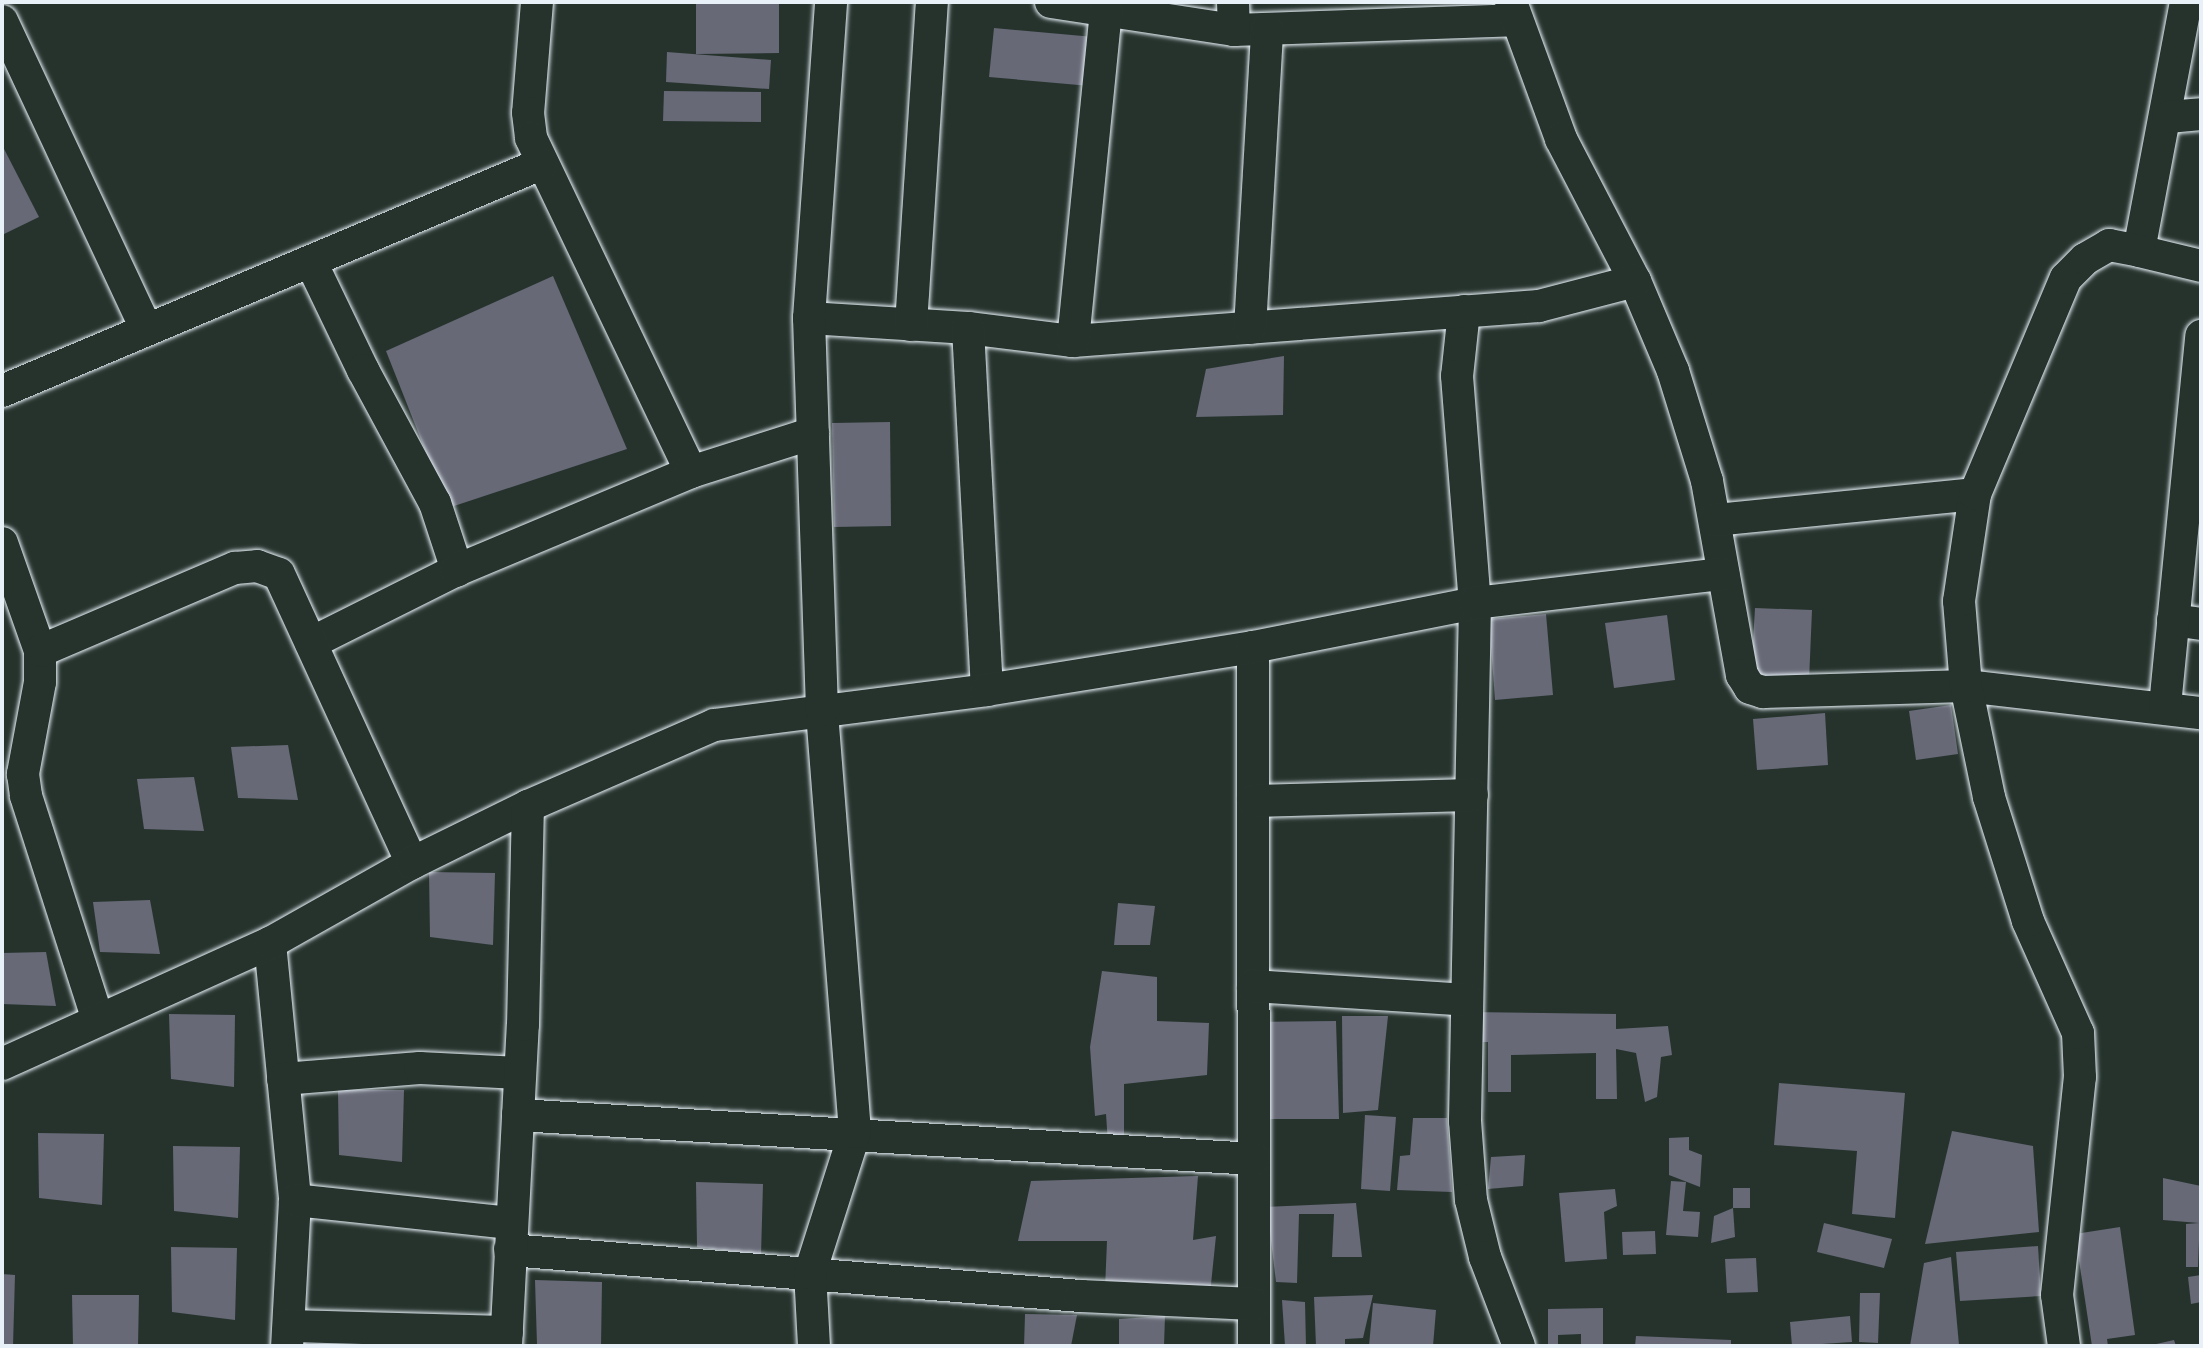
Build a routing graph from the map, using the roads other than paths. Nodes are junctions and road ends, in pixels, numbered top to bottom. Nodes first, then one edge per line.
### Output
1 (537, 2) edge
2 (831, 2) edge
3 (932, 2) edge
4 (1051, 2) edge
5 (2186, 2) edge
6 (1090, 7) edge
7 (1512, 11) edge
8 (1233, 16) edge
9 (2, 21) edge
10 (1267, 29) junction
11 (2201, 114) edge
12 (2168, 117) junction
13 (541, 164) junction
14 (2139, 251) junction
15 (311, 262) junction
16 (2201, 266) edge
17 (1635, 281) junction
18 (1464, 311) junction
19 (809, 318) junction
20 (911, 325) junction
21 (146, 328) junction
22 (968, 328) junction
23 (1250, 328) junction
24 (2201, 336) edge
25 (1073, 341) junction
26 (2, 391) edge
27 (813, 433) junction
28 (691, 472) junction
29 (2194, 484) edge
30 (1975, 494) junction
31 (1715, 520) junction
32 (2, 543) edge
33 (457, 570) junction
34 (1723, 574) junction
35 (1475, 603) junction
36 (2187, 622) edge
37 (311, 643) junction
38 (1254, 648) junction
39 (40, 651) junction
40 (1966, 686) junction
41 (987, 690) junction
42 (2165, 706) junction
43 (822, 710) junction
44 (2201, 713) edge
45 (1472, 795) junction
46 (1253, 800) junction
47 (528, 806) junction
48 (412, 863) junction
49 (270, 943) junction
50 (1253, 986) junction
51 (1467, 1000) junction
52 (98, 1020) junction
53 (2, 1064) edge
54 (519, 1073) junction
55 (283, 1079) junction
56 (518, 1115) junction
57 (855, 1132) junction
58 (1254, 1158) junction
59 (295, 1200) junction
60 (510, 1237) junction
61 (810, 1273) junction
62 (1254, 1304) junction
63 (288, 1336) edge
64 (506, 1339) edge
65 (814, 1346) edge
66 (1254, 1346) edge
67 (1519, 1346) edge
68 (2064, 1346) edge

1 - 13 street
2 - 19 street
3 - 20 street
4 - 6 street
5 - 12 street
6 - 8 street
6 - 25 street
7 - 10 street
7 - 17 street
8 - 10 street
9 - 21 street
10 - 23 street
11 - 12 street
12 - 14 street
13 - 15 street
13 - 28 street
14 - 16 street
14 - 30 street
15 - 21 street
15 - 33 street
17 - 18 street
17 - 31 street
18 - 23 street
18 - 35 street
19 - 20 street
19 - 27 street
20 - 22 street
21 - 26 street
22 - 25 street
22 - 41 street
23 - 25 street
24 - 29 street
27 - 28 street
27 - 43 street
28 - 33 street
29 - 36 street
30 - 31 street
30 - 40 street
31 - 34 street
32 - 39 street
33 - 37 street
34 - 35 street
34 - 40 street
35 - 38 street
35 - 45 street
36 - 42 street
37 - 39 street
37 - 48 street
38 - 41 street
38 - 46 street
39 - 52 street
40 - 42 street
40 - 68 street
41 - 43 street
42 - 44 street
43 - 47 street
43 - 57 street
45 - 46 street
45 - 51 street
46 - 50 street
47 - 48 street
47 - 54 street
48 - 49 street
49 - 52 street
49 - 55 street
50 - 51 street
50 - 58 street
51 - 67 street
52 - 53 street
54 - 55 street
54 - 56 street
55 - 59 street
56 - 57 street
56 - 60 street
57 - 58 street
57 - 61 street
58 - 62 street
59 - 60 street
59 - 63 street
60 - 61 street
60 - 64 street
61 - 62 street
61 - 65 street
62 - 66 street
63 - 64 street

